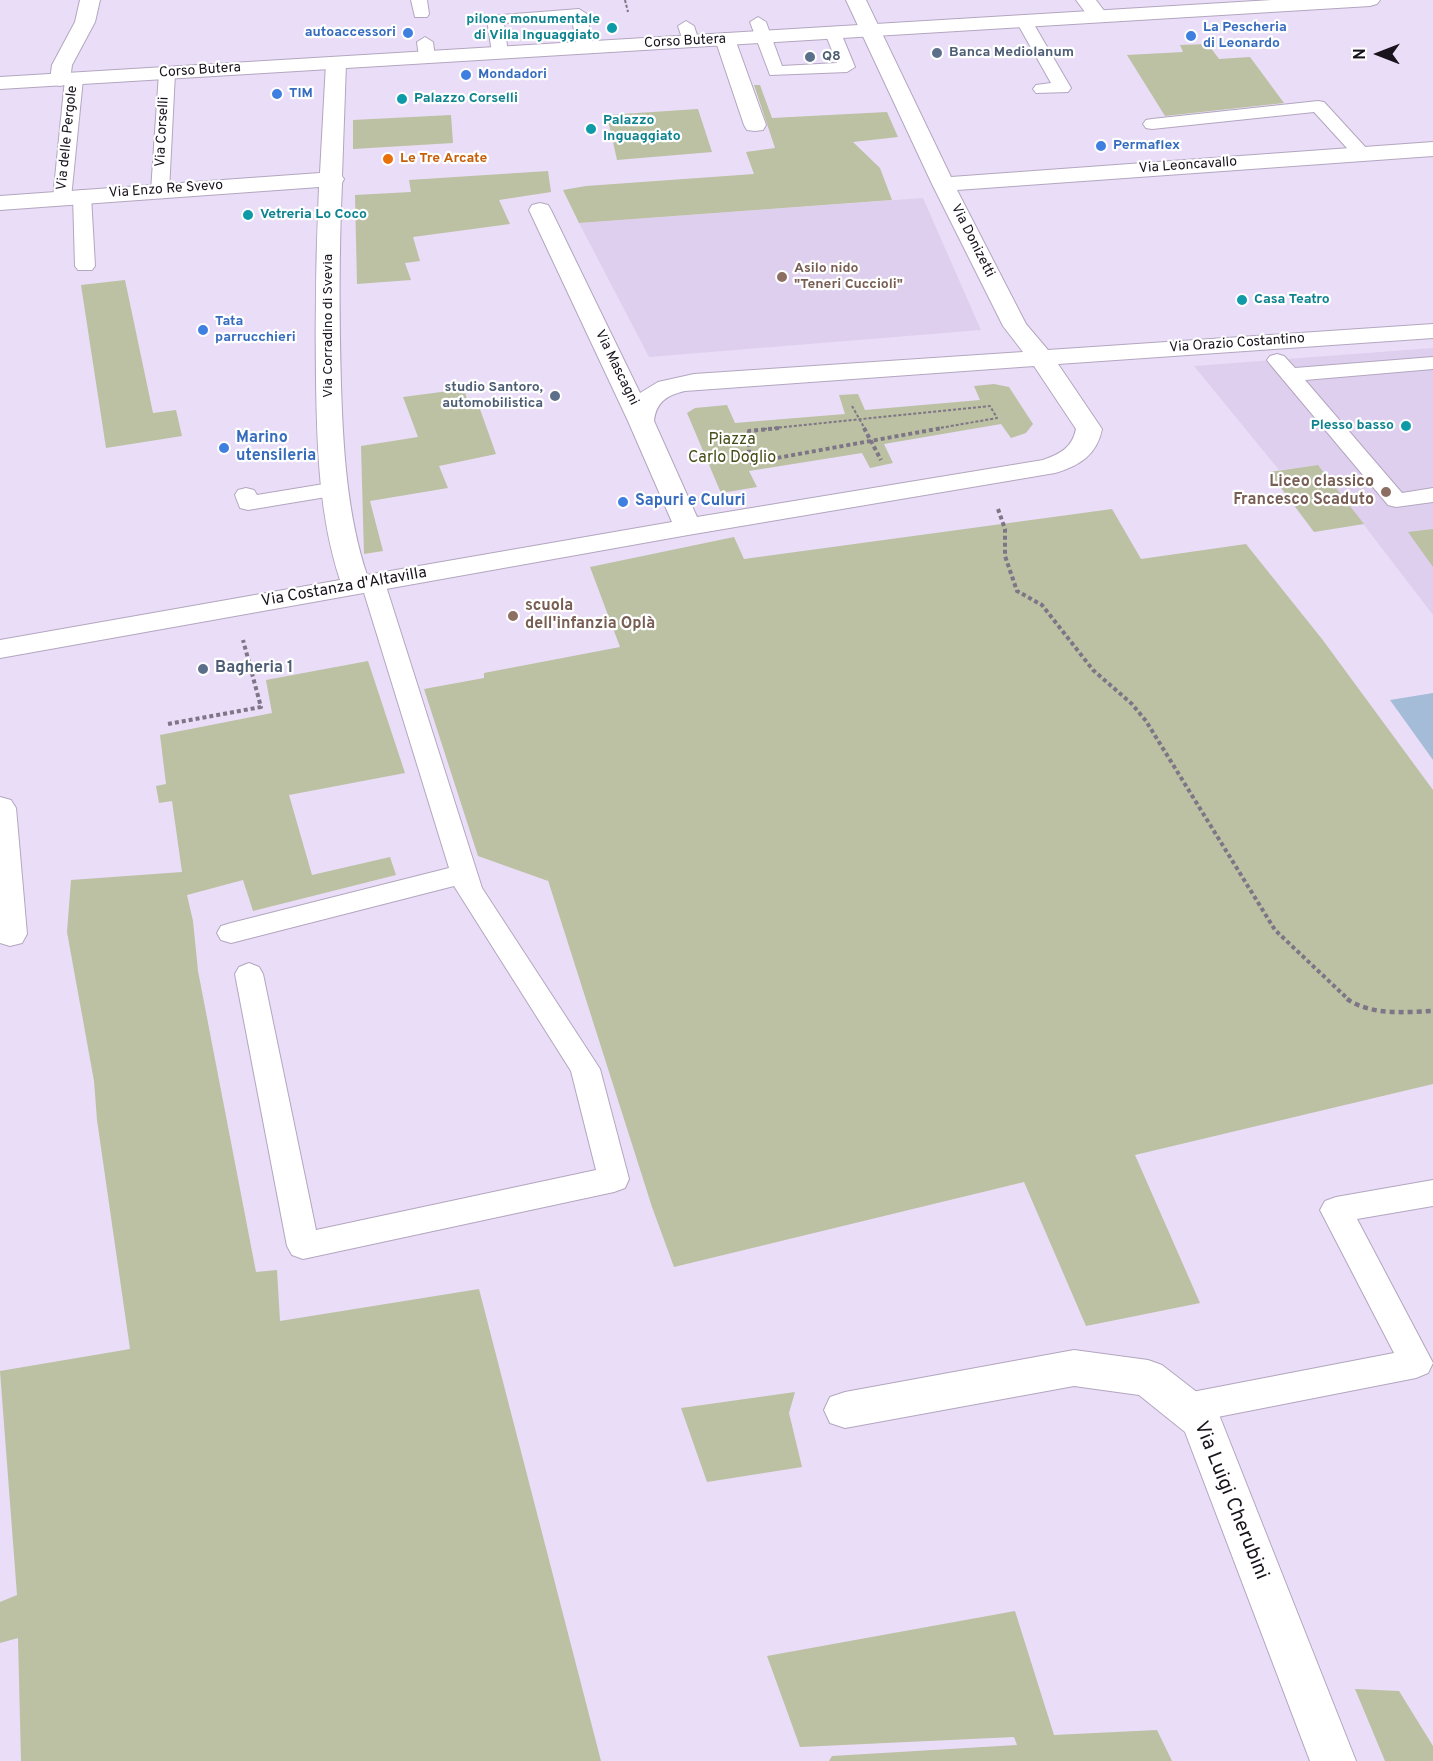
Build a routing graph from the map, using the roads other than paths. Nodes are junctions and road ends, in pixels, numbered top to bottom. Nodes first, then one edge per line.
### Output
1 (90, 0) edge
2 (856, 0) edge
3 (1086, 0) edge
4 (1370, 0) edge
5 (1098, 16) junction
6 (1024, 21) junction
7 (761, 29) junction
8 (872, 30) junction
9 (833, 33) junction
10 (725, 39) junction
11 (585, 48) junction
12 (500, 53) junction
13 (336, 63) junction
14 (167, 73) junction
15 (67, 79) junction
16 (0, 83) edge
17 (1042, 89) dead end
18 (1152, 124) dead end
19 (755, 125) dead end
20 (1433, 149) edge
21 (1362, 154) junction
22 (333, 178) junction
23 (943, 184) junction
24 (160, 191) junction
25 (72, 197) junction
26 (0, 203) edge
27 (540, 210) dead end
28 (85, 266) dead end
29 (1433, 331) edge
30 (1041, 358) junction
31 (1433, 363) edge
32 (641, 421) junction
33 (1088, 441) joint
34 (336, 489) junction
35 (246, 495) dead end
36 (1433, 495) edge
37 (688, 527) junction
38 (364, 585) junction
39 (0, 649) edge
40 (0, 808) edge
41 (464, 874) junction
42 (231, 933) dead end
43 (10, 934) dead end
44 (249, 974) dead end
45 (1433, 1193) edge
46 (1187, 1408) junction
47 (845, 1410) dead end
48 (1333, 1761) edge

1 - 15 street
2 - 8 street, Via Donizetti
3 - 5 street
4 - 5 street, Corso Butera
5 - 6 street, Corso Butera
6 - 8 street, Corso Butera
6 - 17 lane
7 - 9 street, Corso Butera
7 - 9 lane
7 - 10 street, Corso Butera
8 - 9 street, Corso Butera
8 - 23 street, Via Donizetti
10 - 11 street, Corso Butera
10 - 19 street
11 - 12 street, Corso Butera
11 - 12 lane
12 - 13 street, Corso Butera
13 - 14 street, Corso Butera
13 - 22 street, Via Corradino di Svevia
14 - 15 street, Corso Butera
14 - 24 lane, Via Corselli
15 - 16 street, Corso Butera
15 - 25 lane, Via delle Pergole
18 - 21 lane
20 - 21 street, Via Leoncavallo
21 - 23 street, Via Leoncavallo
22 - 24 street, Via Enzo Re Svevo
22 - 34 street, Via Corradino di Svevia
23 - 30 street, Via Donizetti
24 - 25 street, Via Enzo Re Svevo
25 - 26 street, Via Enzo Re Svevo
25 - 28 lane, Via delle Pergole
27 - 32 street, Via Mascagni
29 - 30 street, Via Orazio Costantino
30 - 32 street, Via Orazio Costantino
30 - 33 street, Via Donizetti
31 - 36 lane
32 - 37 street, Via Mascagni
33 - 37 street, Via Costanza d'Altavilla
34 - 35 lane
34 - 38 street, Via Corradino di Svevia
37 - 38 street, Via Costanza d'Altavilla
38 - 39 street, Via Costanza d'Altavilla
38 - 41 lane
40 - 43 street
41 - 42 lane
41 - 44 lane
45 - 46 lane
46 - 47 street, Via Luigi Cherubini
46 - 48 street, Via Luigi Cherubini

